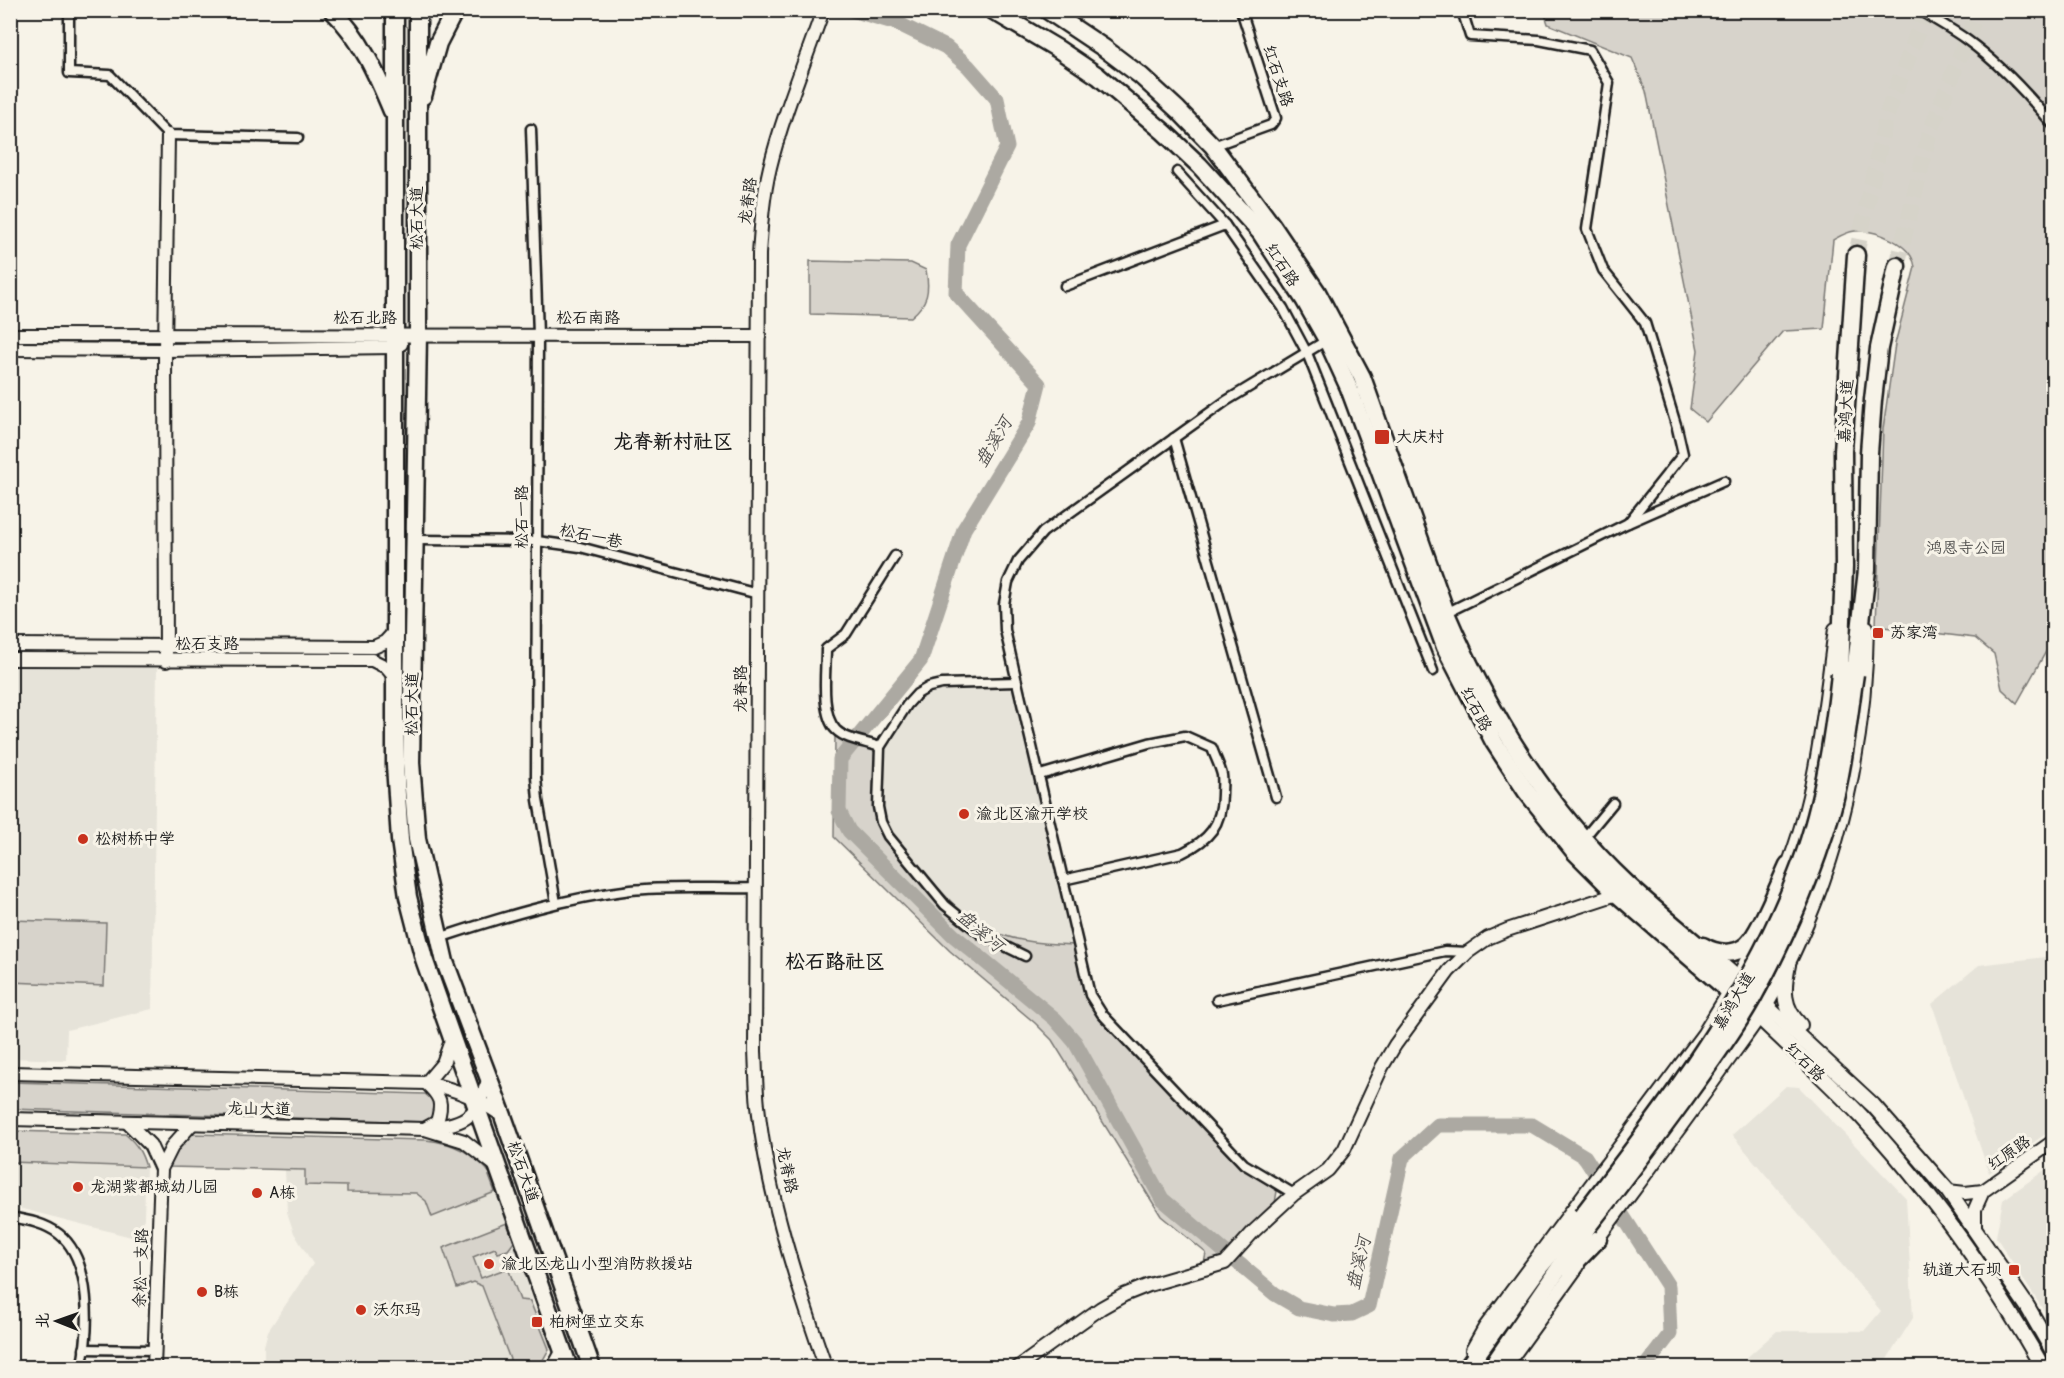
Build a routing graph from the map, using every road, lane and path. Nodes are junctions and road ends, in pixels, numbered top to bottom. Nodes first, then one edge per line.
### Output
1 (69, 10) edge
2 (332, 10) edge
3 (395, 10) edge
4 (418, 10) edge
5 (455, 10) edge
6 (823, 10) edge
7 (992, 10) edge
8 (1047, 10) edge
9 (1241, 10) edge
10 (1462, 10) edge
11 (1919, 10) edge
12 (395, 117) junction
13 (417, 117) junction
14 (2054, 126) edge
15 (531, 129) dead end
16 (168, 135) junction
17 (298, 138) dead end
18 (1213, 146) junction
19 (1177, 172) dead end
20 (1225, 225) junction
21 (1856, 255) tunnel mouth
22 (1897, 266) tunnel mouth
23 (1065, 286) dead end
24 (418, 334) junction
25 (10, 335) edge
26 (538, 335) junction
27 (166, 336) junction
28 (759, 336) junction
29 (1327, 340) junction
30 (395, 341) junction
31 (10, 349) edge
32 (165, 350) junction
33 (1307, 353) junction
34 (1174, 438) junction
35 (1725, 481) dead end
36 (1628, 523) junction
37 (414, 540) junction
38 (537, 541) junction
39 (895, 556) dead end
40 (1844, 567) junction
41 (1867, 570) junction
42 (758, 594) junction
43 (1446, 613) junction
44 (396, 630) junction
45 (10, 645) edge
46 (166, 646) junction
47 (10, 659) edge
48 (166, 661) junction
49 (1433, 671) dead end
50 (1847, 674) junction
51 (396, 679) junction
52 (1017, 682) junction
53 (880, 747) junction
54 (1040, 776) junction
55 (1276, 797) dead end
56 (1613, 803) dead end
57 (1584, 838) junction
58 (1788, 865) junction
59 (1063, 880) junction
60 (756, 888) junction
61 (1617, 894) junction
62 (556, 903) junction
63 (1762, 928) junction
64 (439, 938) junction
65 (1690, 938) junction
66 (1798, 945) junction
67 (1468, 952) junction
68 (1025, 956) dead end
69 (1788, 966) junction
70 (1734, 985) junction
71 (1217, 1000) dead end
72 (1763, 1011) junction
73 (452, 1038) junction
74 (10, 1073) edge
75 (489, 1077) junction
76 (426, 1083) junction
77 (1850, 1083) junction
78 (476, 1102) junction
79 (503, 1116) junction
80 (10, 1119) edge
81 (127, 1122) junction
82 (192, 1124) junction
83 (425, 1129) junction
84 (2054, 1142) edge
85 (496, 1166) junction
86 (161, 1169) junction
87 (1948, 1191) junction
88 (1983, 1191) junction
89 (1294, 1194) junction
90 (10, 1217) edge
91 (1584, 1223) junction
92 (1975, 1228) junction
93 (84, 1348) junction
94 (154, 1350) junction
95 (563, 1350) junction
96 (2054, 1353) edge
97 (81, 1368) edge
98 (154, 1368) edge
99 (552, 1368) edge
100 (569, 1368) edge
101 (592, 1368) edge
102 (826, 1368) edge
103 (1017, 1368) edge
104 (1465, 1368) edge
105 (1491, 1368) edge
106 (1501, 1368) edge
107 (2043, 1368) edge

1 - 16 street
2 - 12 highway
3 - 12 highway, 松石大道
4 - 13 highway, 松石大道
5 - 13 highway
6 - 28 street, 龙脊路
7 - 29 highway, 红石路
8 - 18 highway, 红石路
9 - 18 street, 红石支路
10 - 36 street
11 - 14 street
12 - 30 highway, 松石大道
13 - 24 highway, 松石大道
15 - 26 street, 松石一路
16 - 17 street
16 - 27 street
18 - 43 highway, 红石路
19 - 20 street
20 - 23 street
20 - 33 street
21 - 40 highway, 嘉鸿大道
22 - 41 highway, 嘉鸿大道
24 - 26 street, 松石南路
24 - 30 street, 松石北路
24 - 37 highway, 松石大道
25 - 27 street, 松石北路
26 - 28 street, 松石南路
26 - 38 street, 松石一路
27 - 30 street, 松石北路
27 - 32 street
28 - 42 street, 龙脊路
29 - 33 street
29 - 61 highway, 红石路
30 - 32 street, 松石北路
30 - 44 highway, 松石大道
31 - 32 street, 松石北路
32 - 46 street
33 - 34 street
33 - 49 street
34 - 52 street
34 - 55 street
35 - 36 street
36 - 43 street
37 - 38 street, 松石一巷
37 - 64 highway, 松石大道
38 - 42 street, 松石一巷
38 - 62 street, 松石一路
39 - 53 street
40 - 50 highway, 嘉鸿大道
40 - 58 street, 嘉鸿大道
41 - 50 highway, 嘉鸿大道
41 - 66 street, 嘉鸿大道
42 - 60 street, 龙脊路
43 - 57 highway, 红石路
44 - 46 street, 松石支路
44 - 51 highway, 松石大道
45 - 46 street, 松石支路
46 - 48 street
47 - 48 street, 松石支路
48 - 51 street, 松石支路
50 - 91 highway, 嘉鸿大道, bridge
51 - 73 highway, 松石大道
52 - 53 street
52 - 54 street
53 - 68 street
54 - 59 street
54 - 59 street
56 - 57 street
57 - 65 highway, 红石路
58 - 63 street, 嘉鸿大道
58 - 65 highway
59 - 89 street
60 - 62 street
60 - 102 street, 龙脊路
61 - 67 street
61 - 70 highway, 红石路
62 - 64 street
63 - 66 street
63 - 70 street, 嘉鸿大道
64 - 75 highway, 松石大道
65 - 70 highway, 红石路
66 - 69 street, 嘉鸿大道
67 - 71 street
67 - 89 street
69 - 72 street, 嘉鸿大道
69 - 77 main road
70 - 72 highway, 红石路
70 - 91 street, 嘉鸿大道
72 - 77 main road, 红石路
72 - 91 street, 嘉鸿大道
72 - 107 main road, 红石路
73 - 76 street
73 - 78 highway, 松石大道
74 - 76 street, 龙山大道
75 - 78 street
75 - 79 highway, 松石大道
76 - 78 street, 龙山大道
76 - 83 street
77 - 87 main road, 红石路
78 - 79 street, 龙山大道
78 - 83 street
78 - 85 highway, 松石大道
79 - 101 highway, 松石大道
80 - 81 street, 龙山大道
81 - 82 street, 龙山大道
81 - 86 street
82 - 83 street, 龙山大道
82 - 86 street
83 - 85 street, 龙山大道
84 - 88 street, 红原路
85 - 95 highway, 松石大道
86 - 94 street, 余松一支路
87 - 88 street
87 - 92 main road, 红石路
88 - 92 street
89 - 103 street
90 - 93 street
91 - 104 highway, 嘉鸿大道
91 - 104 street, 嘉鸿大道
91 - 105 highway, 嘉鸿大道
91 - 106 street, 嘉鸿大道
92 - 96 main road, 红石路
93 - 94 street
93 - 97 street
94 - 98 street, 余松一支路
95 - 99 street
95 - 100 highway, 松石大道

